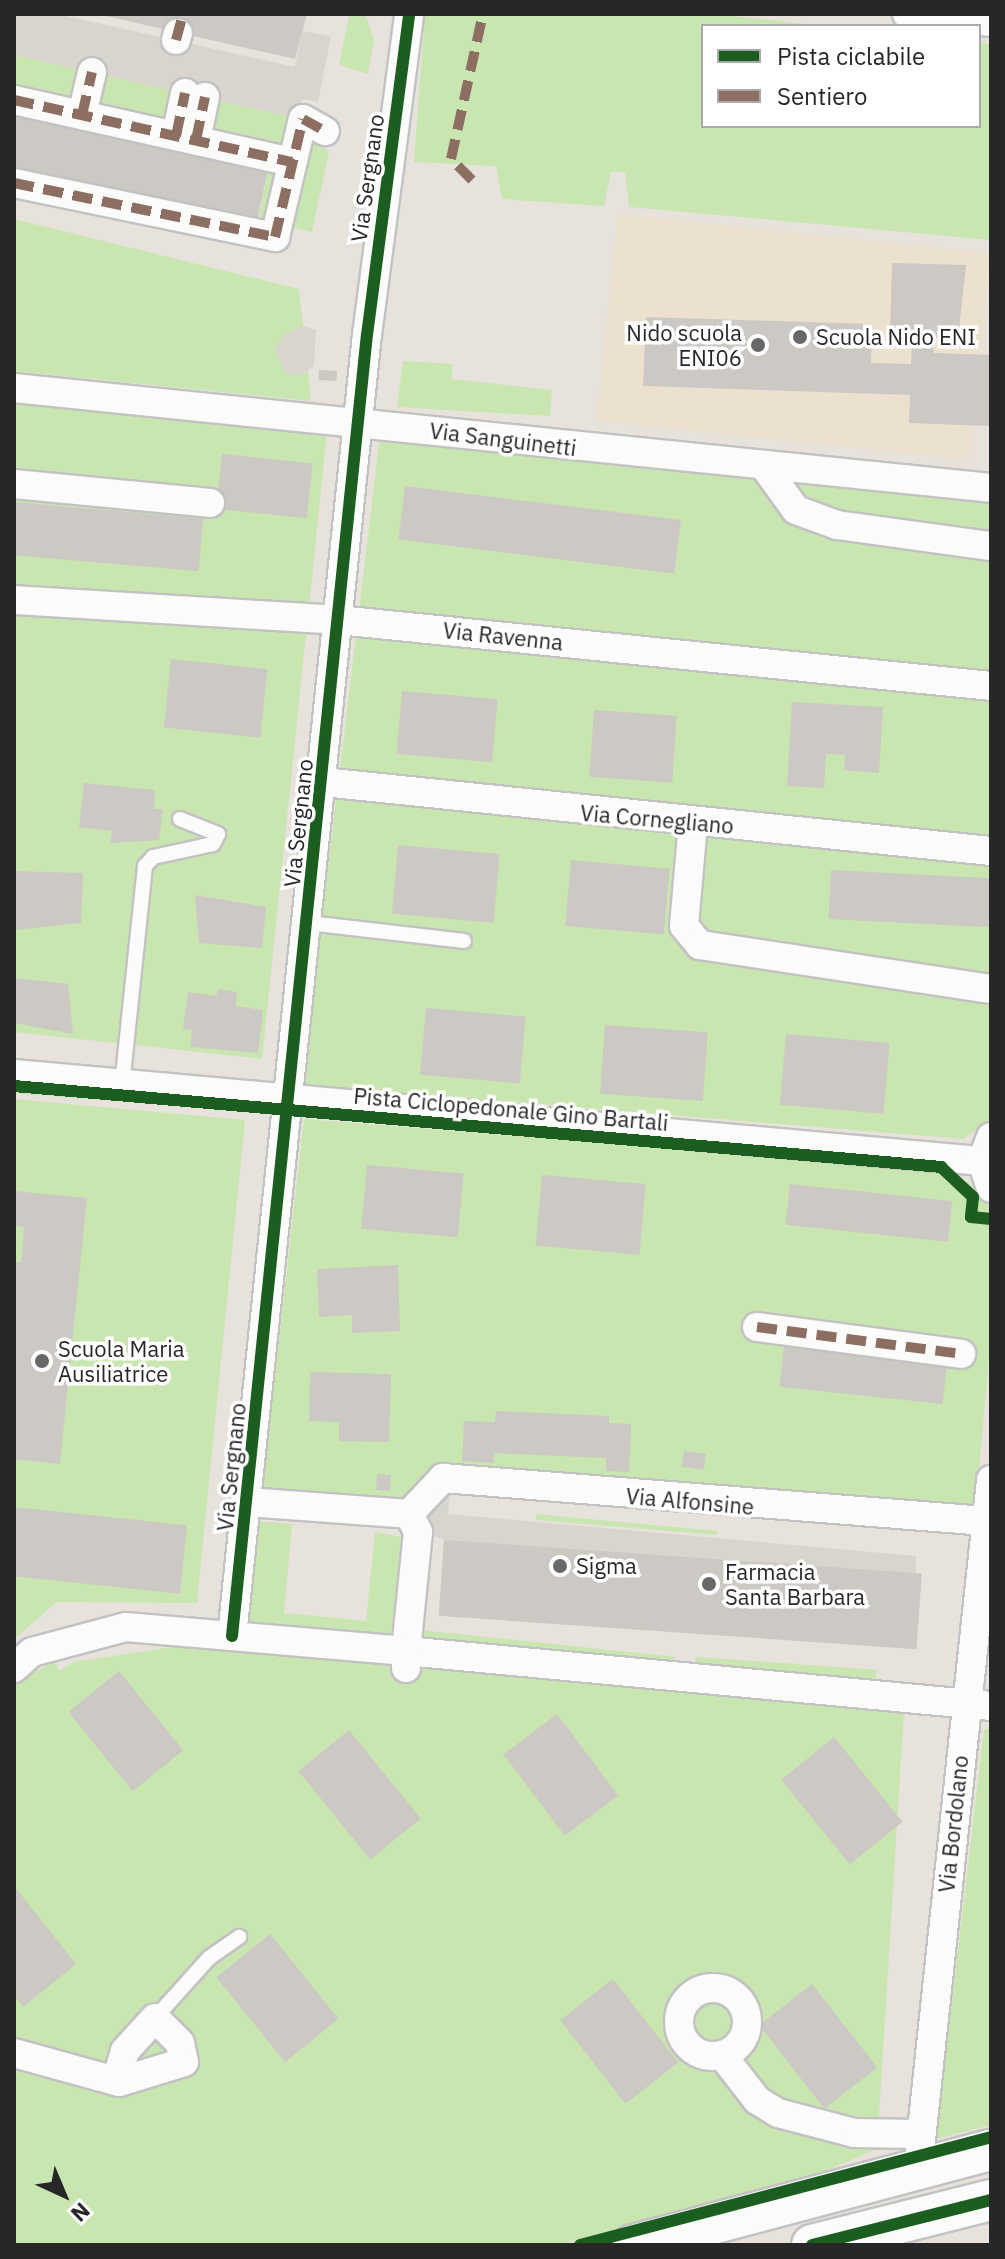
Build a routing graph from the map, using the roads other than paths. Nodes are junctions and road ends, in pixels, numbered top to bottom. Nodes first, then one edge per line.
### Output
1 (409, 14) edge
2 (907, 14) edge
3 (991, 22) edge
4 (92, 72) dead end
5 (195, 95) dead end
6 (14, 100) edge
7 (82, 115) junction
8 (320, 120) dead end
9 (186, 138) junction
10 (292, 162) junction
11 (14, 183) edge
12 (14, 388) edge
13 (358, 423) junction
14 (767, 470) junction
15 (14, 484) edge
16 (991, 488) edge
17 (210, 503) dead end
18 (991, 546) edge
19 (14, 600) edge
20 (338, 620) junction
21 (991, 686) edge
22 (323, 782) junction
23 (180, 819) dead end
24 (693, 823) junction
25 (991, 851) edge
26 (309, 923) junction
27 (464, 941) dead end
28 (991, 989) edge
29 (14, 1074) edge
30 (122, 1085) junction
31 (291, 1102) junction
32 (986, 1149) edge
33 (991, 1188) edge
34 (757, 1327) dead end
35 (961, 1354) dead end
36 (991, 1480) edge
37 (247, 1502) junction
38 (409, 1514) junction
39 (986, 1521) junction
40 (232, 1636) junction
41 (406, 1661) junction
42 (14, 1668) edge
43 (979, 1705) edge
44 (239, 1937) dead end
45 (155, 2018) junction
46 (14, 2053) edge
47 (722, 2055) dead end
48 (116, 2081) junction
49 (991, 2150) edge
50 (919, 2151) junction
51 (991, 2200) edge
52 (929, 2214) junction
53 (748, 2230) edge
54 (633, 2245) edge
55 (812, 2245) edge

1 - 13 street, Via Sergnano
2 - 3 street
4 - 7 street
5 - 9 street
6 - 7 street
7 - 9 street
8 - 10 street
9 - 10 street
10 - 11 street
12 - 13 street, Via Sanguinetti
13 - 14 street, Via Sanguinetti
13 - 20 street, Via Sergnano
14 - 16 street, Via Sanguinetti
14 - 18 street
15 - 17 street
19 - 20 street, Via Ravenna
20 - 21 street, Via Ravenna
20 - 22 street, Via Sergnano
22 - 24 street, Via Cornegliano
22 - 26 street, Via Sergnano
23 - 30 lane
24 - 25 street, Via Cornegliano
24 - 28 street
26 - 27 lane
26 - 31 street, Via Sergnano
29 - 30 street
30 - 31 street
31 - 32 street
31 - 37 street, Via Sergnano
32 - 33 street
34 - 35 street
36 - 39 street, Via Bordolano
37 - 38 street
37 - 40 street, Via Sergnano
38 - 39 street, Via Alfonsine
38 - 41 street
39 - 43 street, Via Bordolano
40 - 41 street
40 - 42 street
41 - 43 street
43 - 50 street, Via Bordolano
44 - 45 lane
45 - 48 street
45 - 48 street
46 - 48 street
47 - 50 street
49 - 50 street
50 - 52 street
50 - 53 street
51 - 52 street
52 - 55 street
53 - 54 street

